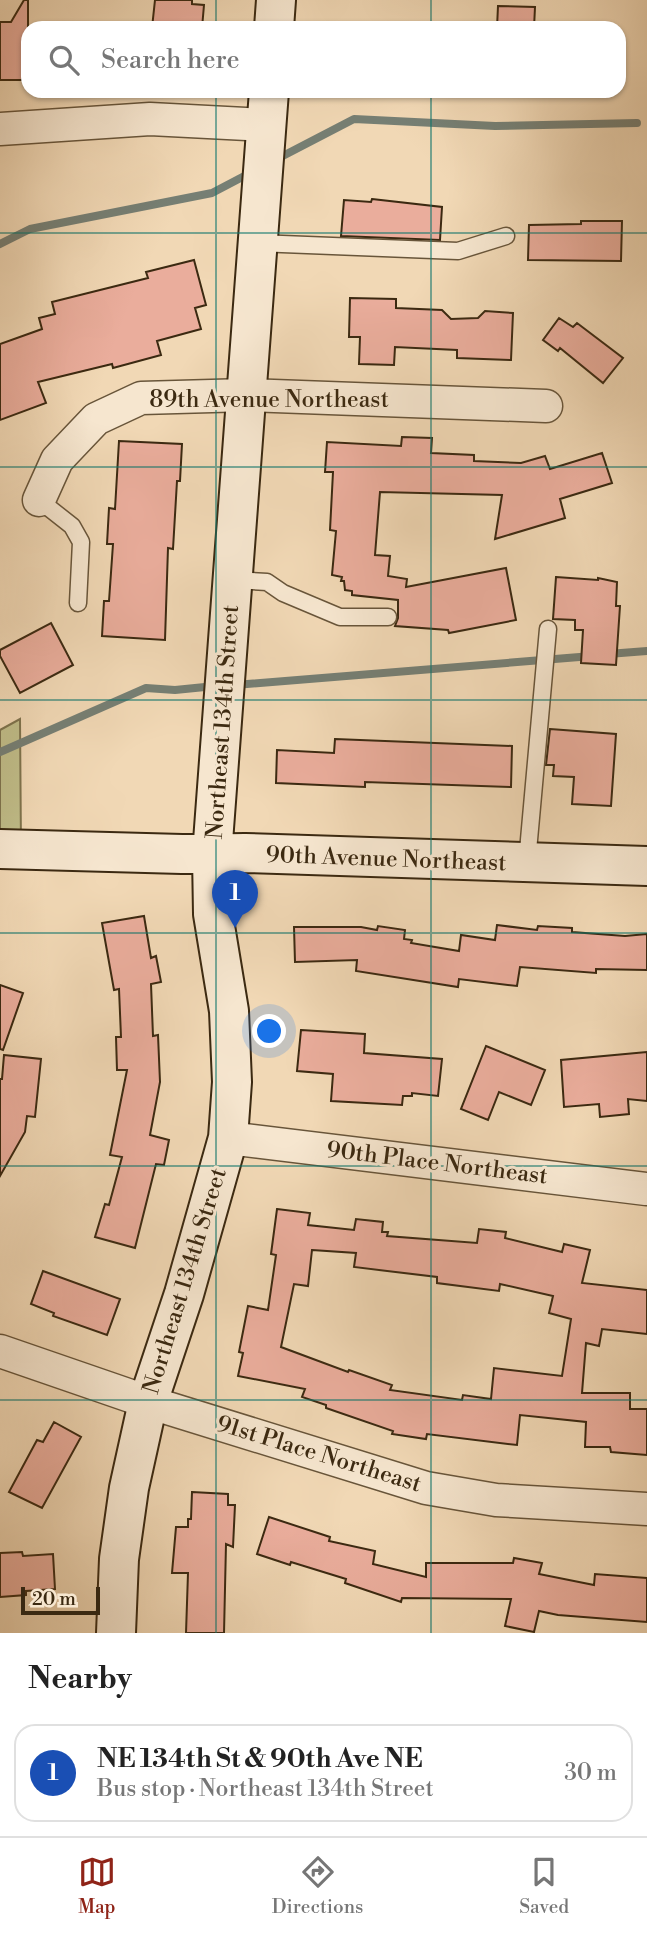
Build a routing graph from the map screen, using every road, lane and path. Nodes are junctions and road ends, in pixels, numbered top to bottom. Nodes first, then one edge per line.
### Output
1 (276, 0) edge
2 (274, 21) edge
3 (267, 119) edge
4 (0, 129) edge
5 (506, 236) dead end
6 (257, 243) junction
7 (247, 395) junction
8 (546, 406) dead end
9 (39, 499) joint
10 (234, 580) junction
11 (78, 603) dead end
12 (388, 617) dead end
13 (548, 629) dead end
14 (0, 849) edge
15 (212, 855) junction
16 (527, 864) junction
17 (647, 866) edge
18 (228, 1138) junction
19 (646, 1189) edge
20 (0, 1351) edge
21 (148, 1402) junction
22 (647, 1509) edge
23 (116, 1633) edge

1 - 2 street
3 - 4 street
3 - 6 street, Northeast 134th Street
5 - 6 lane
6 - 7 street, Northeast 134th Street
7 - 8 street, 89th Avenue Northeast
7 - 9 street, 89th Avenue Northeast
7 - 10 street, Northeast 134th Street
9 - 11 lane
10 - 12 lane
10 - 15 street, Northeast 134th Street
13 - 16 lane
14 - 15 street, 90th Avenue Northeast
15 - 16 street, 90th Avenue Northeast
15 - 18 street, Northeast 134th Street
16 - 17 street, 90th Avenue Northeast
18 - 19 street, 90th Place Northeast
18 - 21 street, Northeast 134th Street
20 - 21 street, 91st Place Northeast
21 - 22 street, 91st Place Northeast
21 - 23 street, Northeast 134th Street

